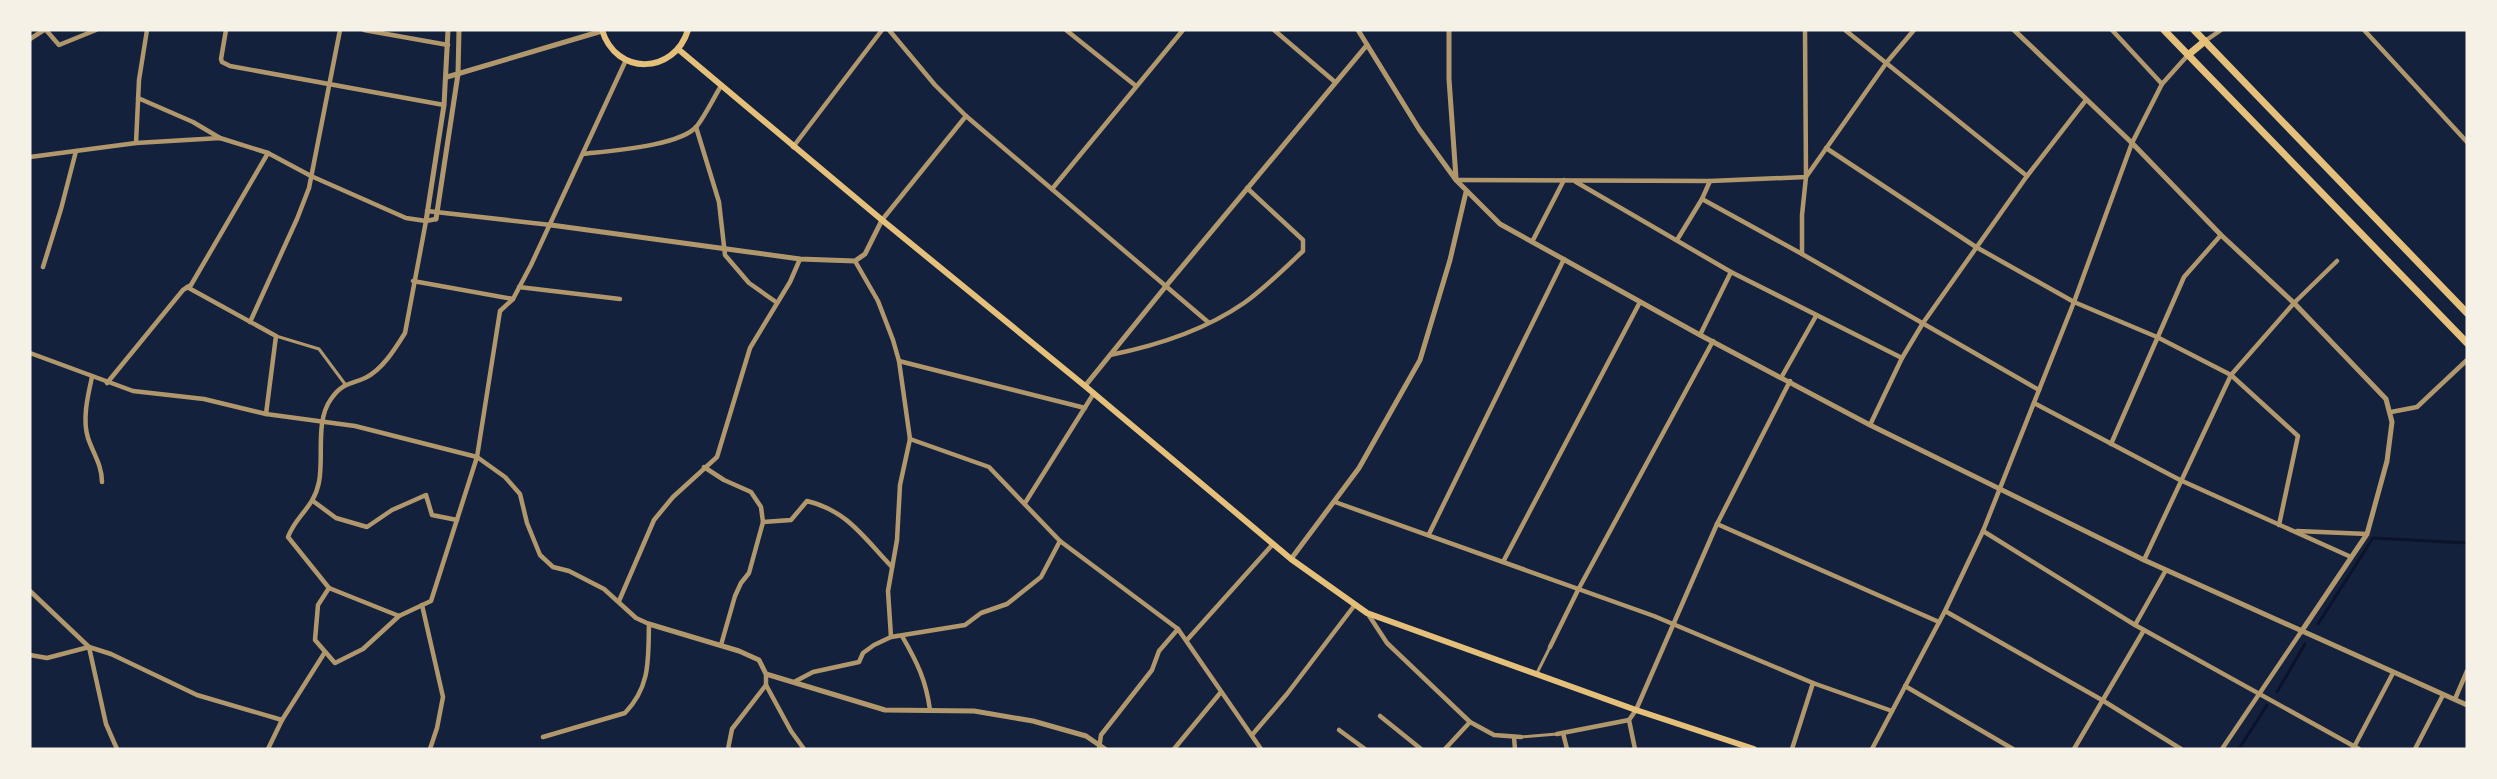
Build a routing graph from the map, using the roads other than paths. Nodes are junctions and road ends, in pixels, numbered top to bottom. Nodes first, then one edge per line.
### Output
1 (45, 30) edge
2 (96, 30) edge
3 (147, 30) edge
4 (226, 30) edge
5 (340, 30) edge
6 (364, 30) edge
7 (448, 30) edge
8 (459, 30) edge
9 (688, 30) edge
10 (882, 30) edge
11 (890, 30) edge
12 (1066, 30) edge
13 (1182, 30) edge
14 (1274, 30) edge
15 (1358, 30) edge
16 (1449, 30) edge
17 (1805, 30) edge
18 (1845, 30) edge
19 (1914, 30) edge
20 (2014, 30) edge
21 (2112, 30) edge
22 (2164, 30) edge
23 (2194, 30) edge
24 (2221, 30) edge
25 (2364, 30) edge
26 (602, 31) edge
27 (30, 39) edge
28 (2205, 41) junction
29 (448, 45) junction
30 (1367, 45) junction
31 (678, 49) junction
32 (2188, 55) junction
33 (626, 60) junction
34 (1887, 62) junction
35 (458, 74) junction
36 (447, 77) junction
37 (1335, 82) junction
38 (2162, 84) junction
39 (331, 85) junction
40 (721, 86) junction
41 (1136, 86) junction
42 (138, 98) junction
43 (2086, 100) junction
44 (444, 105) junction
45 (966, 116) junction
46 (696, 127) junction
47 (220, 138) junction
48 (2467, 142) edge
49 (136, 143) junction
50 (2132, 143) junction
51 (793, 147) junction
52 (1826, 148) junction
53 (76, 151) junction
54 (268, 153) junction
55 (583, 154) junction
56 (30, 157) edge
57 (311, 176) junction
58 (2027, 176) junction
59 (1806, 177) junction
60 (1456, 180) junction
61 (1564, 180) junction
62 (1573, 180) junction
63 (1710, 181) junction
64 (1247, 188) junction
65 (1052, 189) junction
66 (1466, 192) junction
67 (1702, 199) junction
68 (427, 211) junction
69 (437, 216) junction
70 (882, 220) junction
71 (426, 222) junction
72 (550, 225) junction
73 (2221, 235) junction
74 (1677, 240) junction
75 (1532, 242) junction
76 (1976, 247) junction
77 (723, 249) junction
78 (1802, 254) junction
79 (800, 259) junction
80 (1564, 259) junction
81 (855, 261) junction
82 (2337, 261) dead end
83 (43, 267) dead end
84 (1731, 272) junction
85 (413, 281) junction
86 (1166, 286) junction
87 (187, 287) junction
88 (519, 287) junction
89 (513, 299) junction
90 (620, 299) dead end
91 (776, 302) junction
92 (1640, 302) junction
93 (2074, 302) junction
94 (2294, 303) junction
95 (2467, 313) edge
96 (1816, 316) junction
97 (250, 322) junction
98 (1208, 322) junction
99 (1923, 322) junction
100 (1700, 335) junction
101 (276, 336) junction
102 (2157, 337) junction
103 (1713, 341) junction
104 (2467, 343) edge
105 (30, 353) edge
106 (1110, 355) junction
107 (1902, 358) junction
108 (899, 360) junction
109 (2467, 360) edge
110 (2231, 375) junction
111 (92, 377) junction
112 (1782, 378) junction
113 (1790, 381) junction
114 (107, 382) junction
115 (345, 384) junction
116 (1085, 386) junction
117 (2039, 390) junction
118 (1094, 393) junction
119 (2034, 403) junction
120 (1085, 408) junction
121 (2391, 412) junction
122 (266, 414) junction
123 (323, 423) junction
124 (1870, 425) junction
125 (910, 439) junction
126 (2111, 444) junction
127 (477, 457) junction
128 (704, 468) junction
129 (2180, 480) junction
130 (102, 482) dead end
131 (2001, 489) junction
132 (313, 501) junction
133 (1335, 502) junction
134 (1025, 503) junction
135 (458, 520) junction
136 (762, 522) junction
137 (1717, 524) junction
138 (2279, 525) junction
139 (2292, 530) junction
140 (1983, 531) junction
141 (1429, 534) junction
142 (2367, 534) junction
143 (1060, 541) junction
144 (1273, 544) junction
145 (2351, 558) junction
146 (1291, 559) junction
147 (2144, 560) junction
148 (1503, 561) junction
149 (892, 567) junction
150 (2166, 570) junction
151 (329, 588) junction
152 (1578, 590) junction
153 (30, 591) edge
154 (619, 601) junction
155 (422, 605) junction
156 (1354, 606) junction
157 (1945, 611) junction
158 (1367, 613) junction
159 (399, 616) junction
160 (1939, 622) junction
161 (650, 624) junction
162 (1672, 624) junction
163 (2135, 625) junction
164 (1178, 629) junction
165 (2144, 630) junction
166 (2301, 632) junction
167 (902, 636) junction
168 (891, 637) junction
169 (1187, 640) junction
170 (721, 645) junction
171 (89, 647) junction
172 (1550, 647) joint
173 (326, 652) junction
174 (30, 655) edge
175 (2467, 671) edge
176 (2393, 673) junction
177 (766, 674) junction
178 (1536, 674) junction
179 (794, 682) junction
180 (1813, 683) junction
181 (766, 685) junction
182 (1905, 686) junction
183 (1221, 692) junction
184 (2259, 693) junction
185 (2443, 694) junction
186 (2455, 699) junction
187 (2102, 700) junction
188 (2467, 705) edge
189 (930, 710) junction
190 (1636, 710) junction
191 (1892, 711) junction
192 (1380, 716) dead end
193 (282, 720) junction
194 (1629, 720) junction
195 (1470, 722) junction
196 (1339, 730) dead end
197 (1560, 733) junction
198 (1252, 735) junction
199 (543, 737) dead end
200 (1514, 737) junction
201 (1521, 737) joint
202 (270, 748) edge
203 (1101, 748) edge
204 (2356, 748) edge
205 (117, 749) edge
206 (430, 749) edge
207 (728, 749) edge
208 (804, 749) edge
209 (1174, 749) edge
210 (1261, 749) edge
211 (1365, 749) edge
212 (1421, 749) edge
213 (1445, 749) edge
214 (1515, 749) edge
215 (1567, 749) edge
216 (1635, 749) edge
217 (1754, 749) edge
218 (1792, 749) edge
219 (1872, 749) edge
220 (2013, 749) edge
221 (2074, 749) edge
222 (2181, 749) edge
223 (2222, 749) edge
224 (2415, 749) edge

1 - 2 street
1 - 27 street
3 - 42 street
4 - 39 street
5 - 39 street
6 - 29 street
7 - 29 street
8 - 35 street
9 - 31 main road
10 - 51 street
11 - 45 street
12 - 41 street
13 - 41 street
14 - 37 street
15 - 30 street
16 - 60 street
17 - 59 street
18 - 34 street
19 - 34 street
20 - 43 street
21 - 38 street
22 - 32 main road
23 - 28 main road
24 - 28 street
25 - 48 street
26 - 33 main road
26 - 35 street
28 - 32 main road
28 - 95 main road
29 - 36 street
30 - 37 street
30 - 60 street
31 - 33 main road
31 - 40 main road
32 - 38 street
32 - 104 main road
33 - 55 street
34 - 52 street
34 - 58 street
35 - 36 street
35 - 69 street
36 - 44 street
37 - 64 street
38 - 50 street
39 - 44 street
39 - 57 street
40 - 46 street
40 - 51 main road
41 - 65 street
42 - 47 street
42 - 49 street
43 - 50 street
43 - 58 street
44 - 68 street
45 - 65 street
45 - 70 street
46 - 55 street
46 - 77 street
47 - 49 street
47 - 54 street
49 - 53 street
50 - 73 street
50 - 93 street
51 - 70 main road
52 - 59 street
52 - 76 street
53 - 56 street
53 - 83 street
54 - 57 street
54 - 87 street
55 - 72 street
57 - 71 street
57 - 97 street
58 - 76 street
59 - 63 street
59 - 78 street
60 - 61 street
60 - 66 street
61 - 62 street
61 - 75 street
62 - 63 street
62 - 74 street
63 - 67 street
64 - 86 street
64 - 98 street
65 - 86 street
66 - 75 street
66 - 133 street
67 - 74 street
67 - 78 street
68 - 69 street
68 - 71 street
69 - 71 street
69 - 72 street
70 - 81 street
70 - 116 main road
71 - 85 street
72 - 77 street
72 - 88 street
73 - 94 street
73 - 102 street
74 - 84 street
75 - 80 street
76 - 93 street
76 - 99 street
77 - 79 street
77 - 91 street
78 - 99 street
79 - 81 street
79 - 91 street
80 - 92 street
80 - 141 street
81 - 108 street
82 - 94 street
84 - 96 street
84 - 100 street
85 - 89 street
85 - 115 street
86 - 98 street
86 - 106 street
87 - 97 street
87 - 114 street
88 - 89 street
88 - 90 street
89 - 127 street
91 - 128 street
92 - 100 street
92 - 148 street
93 - 102 street
93 - 117 street
94 - 110 street
94 - 121 street
96 - 107 street
96 - 112 street
97 - 101 street
98 - 106 street
99 - 107 street
99 - 117 street
100 - 103 street
101 - 115 street
101 - 122 street
102 - 110 street
102 - 126 street
103 - 112 street
103 - 152 street
105 - 111 street
106 - 116 street
107 - 124 street
108 - 120 street
108 - 125 street
109 - 121 street
110 - 129 street
110 - 138 street
111 - 114 street
111 - 130 street
112 - 113 street
113 - 124 street
113 - 137 street
114 - 122 street
115 - 123 street
116 - 118 main road
117 - 119 street
118 - 120 street
118 - 144 main road
119 - 126 street
119 - 131 street
120 - 134 street
121 - 142 street
122 - 123 street
123 - 127 street
123 - 132 street
124 - 131 street
125 - 134 street
125 - 149 street
126 - 129 street
127 - 135 street
127 - 154 street
128 - 136 street
128 - 154 street
129 - 138 street
129 - 147 street
131 - 140 street
131 - 147 street
132 - 135 street
132 - 151 street
133 - 141 street
133 - 146 street
134 - 143 street
135 - 155 street
136 - 149 street
136 - 170 street
137 - 160 street
137 - 162 street
138 - 139 street
139 - 142 street
139 - 145 street
140 - 157 street
140 - 163 street
141 - 148 street
142 - 145 street
143 - 164 street
143 - 167 street
144 - 146 main road
144 - 169 street
145 - 166 street
146 - 156 main road
147 - 150 street
148 - 152 street
149 - 168 street
150 - 163 street
150 - 166 street
151 - 159 street
151 - 173 street
152 - 162 street
152 - 172 street
153 - 171 street
154 - 161 street
155 - 159 street
155 - 206 street
156 - 158 main road
156 - 198 street
157 - 160 street
157 - 187 street
158 - 178 main road
158 - 195 street
159 - 173 street
160 - 182 street
161 - 170 street
161 - 199 street
162 - 180 street
162 - 190 street
163 - 165 street
164 - 169 street
164 - 203 street
165 - 184 street
165 - 187 street
166 - 176 street
166 - 184 street
167 - 168 street
167 - 189 street
168 - 179 street
169 - 183 street
170 - 177 street
171 - 174 street
171 - 193 street
171 - 205 street
172 - 178 street
173 - 193 street
175 - 186 street
176 - 185 street
176 - 204 street
177 - 179 street
177 - 181 street
178 - 190 main road
179 - 189 street
180 - 191 street
180 - 218 street
181 - 207 street
181 - 208 street
182 - 191 street
182 - 220 street
183 - 198 street
183 - 209 street
184 - 204 street
184 - 223 street
185 - 186 street
185 - 224 street
186 - 188 street
187 - 221 street
187 - 222 street
189 - 203 street
190 - 194 street
190 - 217 main road
191 - 219 street
192 - 212 street
193 - 202 street
194 - 197 street
194 - 216 street
195 - 200 street
195 - 213 street
196 - 211 street
197 - 201 street
197 - 215 street
198 - 210 street
200 - 201 street
200 - 214 street

